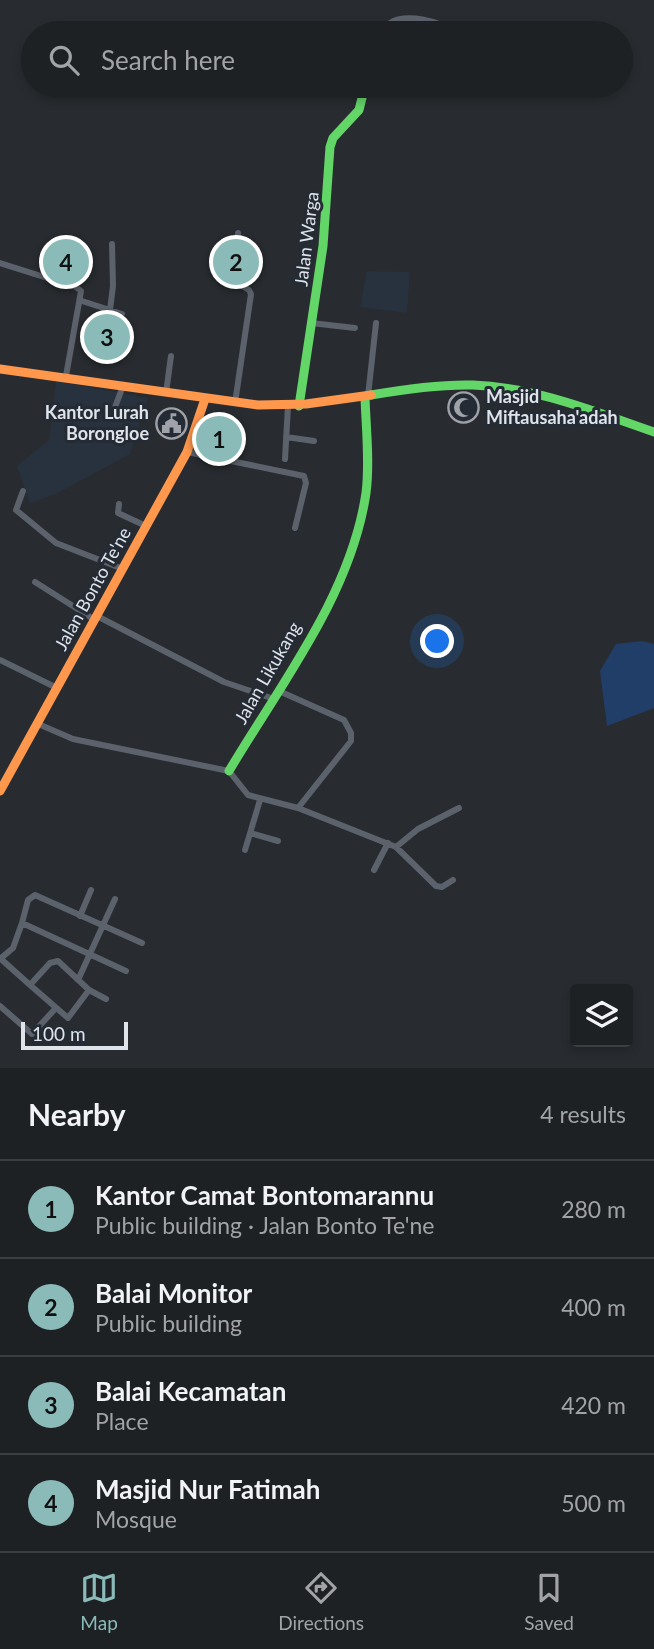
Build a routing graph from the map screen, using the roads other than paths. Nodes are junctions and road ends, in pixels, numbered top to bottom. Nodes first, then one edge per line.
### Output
1 (395, 21) edge
2 (420, 21) edge
3 (362, 98) edge
4 (238, 233) dead end
5 (112, 244) dead end
6 (0, 263) edge
7 (82, 301) junction
8 (110, 310) junction
9 (122, 314) dead end
10 (311, 323) junction
11 (376, 323) dead end
12 (355, 328) dead end
13 (171, 356) dead end
14 (0, 369) edge
15 (66, 376) junction
16 (123, 386) junction
17 (166, 393) junction
18 (367, 397) junction
19 (205, 398) junction
20 (235, 403) junction
21 (288, 406) junction
22 (299, 406) junction
23 (112, 415) dead end
24 (654, 432) edge
25 (286, 437) junction
26 (314, 441) dead end
27 (187, 452) junction
28 (285, 459) dead end
29 (23, 491) dead end
30 (118, 504) dead end
31 (146, 526) junction
32 (295, 528) dead end
33 (122, 569) junction
34 (35, 582) dead end
35 (96, 618) junction
36 (0, 660) edge
37 (57, 688) junction
38 (276, 695) junction
39 (37, 723) junction
40 (229, 771) junction
41 (0, 792) edge
42 (260, 800) junction
43 (298, 808) junction
44 (459, 808) dead end
45 (250, 833) junction
46 (278, 841) dead end
47 (388, 843) junction
48 (396, 847) junction
49 (245, 850) dead end
50 (374, 870) dead end
51 (453, 880) dead end
52 (91, 890) dead end
53 (115, 899) dead end
54 (80, 916) junction
55 (22, 923) junction
56 (103, 926) junction
57 (142, 943) dead end
58 (90, 954) junction
59 (1, 959) edge
60 (125, 971) dead end
61 (78, 980) junction
62 (30, 985) junction
63 (89, 990) junction
64 (106, 999) dead end
65 (0, 1006) edge
66 (55, 1009) junction

1 - 2 street
3 - 10 street, Jalan Warga
4 - 20 street
5 - 8 street
6 - 7 street
7 - 8 street
7 - 15 street
8 - 9 street
10 - 12 street
10 - 22 street, Jalan Warga
11 - 18 street
13 - 17 street
14 - 15 street
15 - 16 street
16 - 17 street
16 - 23 street
17 - 19 street
18 - 22 street
18 - 24 street
18 - 38 street, Jalan Likukang
19 - 20 street
19 - 27 street, Jalan Bonto Te'ne
20 - 21 street
21 - 22 street
21 - 25 street
25 - 26 street
25 - 28 street
27 - 31 street, Jalan Bonto Te'ne
27 - 32 street
29 - 33 street
30 - 31 street
31 - 33 street, Jalan Bonto Te'ne
33 - 35 street, Jalan Bonto Te'ne
34 - 35 street
35 - 37 street, Jalan Bonto Te'ne
35 - 38 street
36 - 37 street
37 - 39 street, Jalan Bonto Te'ne
38 - 40 street, Jalan Likukang
38 - 43 street
39 - 40 street
39 - 41 street, Jalan Bonto Te'ne
40 - 42 street
42 - 43 street
42 - 45 street
43 - 47 street
44 - 48 street
45 - 46 street
45 - 49 street
47 - 48 street
47 - 50 street
48 - 51 street
52 - 54 street
53 - 56 street
54 - 55 street
54 - 56 street
55 - 58 street
55 - 59 street
56 - 57 street
56 - 58 street
58 - 60 street
58 - 61 street
59 - 62 street
61 - 62 street
61 - 63 street
62 - 66 street
63 - 64 street
63 - 66 street
65 - 66 street

